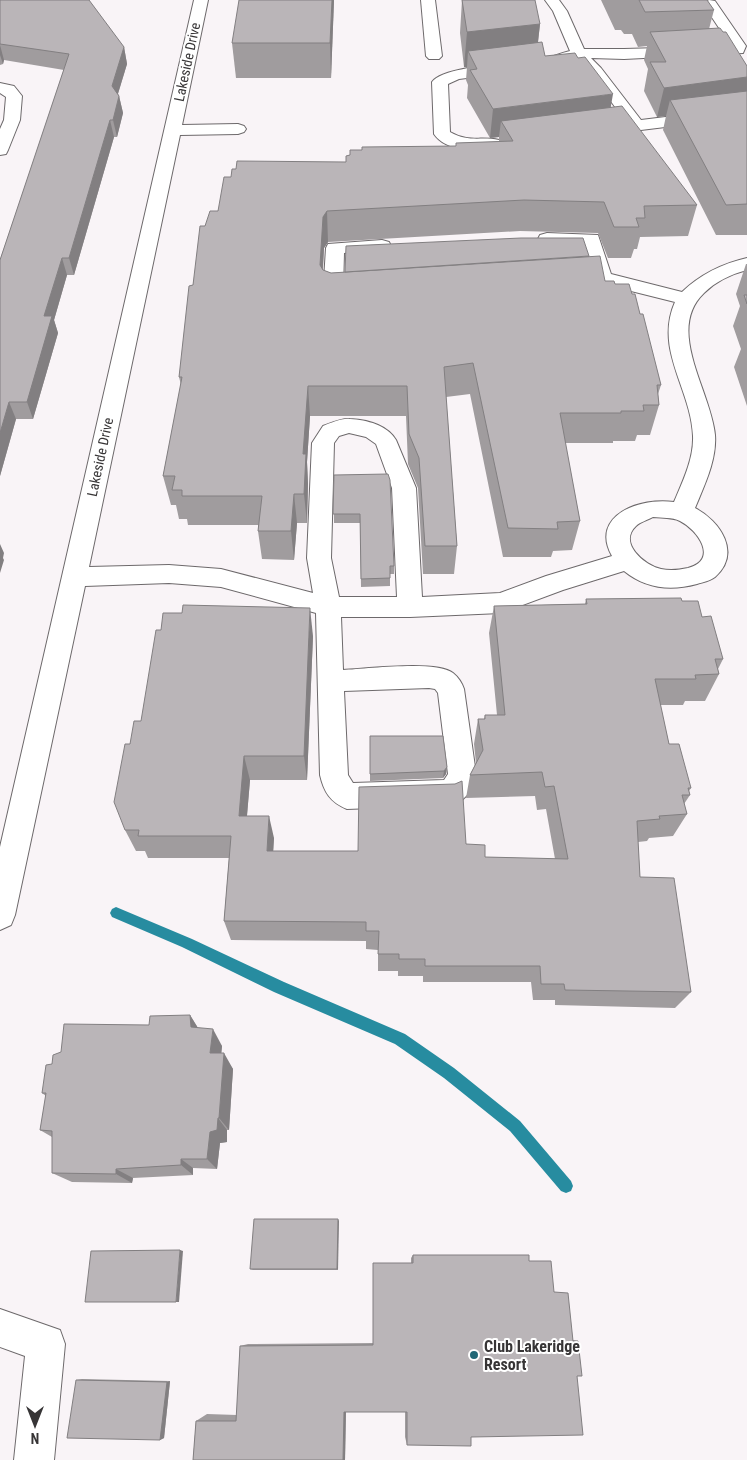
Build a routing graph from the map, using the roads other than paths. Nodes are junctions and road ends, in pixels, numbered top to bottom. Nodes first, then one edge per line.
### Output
1 (200, 0) edge
2 (428, 0) edge
3 (552, 0) edge
4 (710, 4) edge
5 (578, 52) junction
6 (434, 56) dead end
7 (4, 88) edge
8 (747, 112) edge
9 (637, 126) junction
10 (238, 128) dead end
11 (172, 130) junction
12 (588, 132) edge
13 (511, 142) edge
14 (0, 150) edge
15 (529, 239) edge
16 (403, 245) edge
17 (747, 264) edge
18 (362, 294) edge
19 (686, 299) junction
20 (682, 512) junction
21 (626, 561) junction
22 (73, 577) junction
23 (328, 607) junction
24 (410, 607) junction
25 (331, 681) junction
26 (0, 915) edge
27 (0, 1328) edge
28 (34, 1460) edge

1 - 11 street, Lakeside Drive
2 - 6 street
3 - 5 street
4 - 5 street
5 - 9 street
5 - 13 street
7 - 14 street
8 - 9 street
9 - 12 street
10 - 11 street
11 - 22 street, Lakeside Drive
15 - 19 street
16 - 18 street
17 - 19 street
19 - 20 street
20 - 21 street
20 - 21 street
21 - 24 street
22 - 23 street
22 - 26 street, Lakeside Drive
23 - 24 street
23 - 24 street
23 - 25 street
25 - 25 street
27 - 28 street

